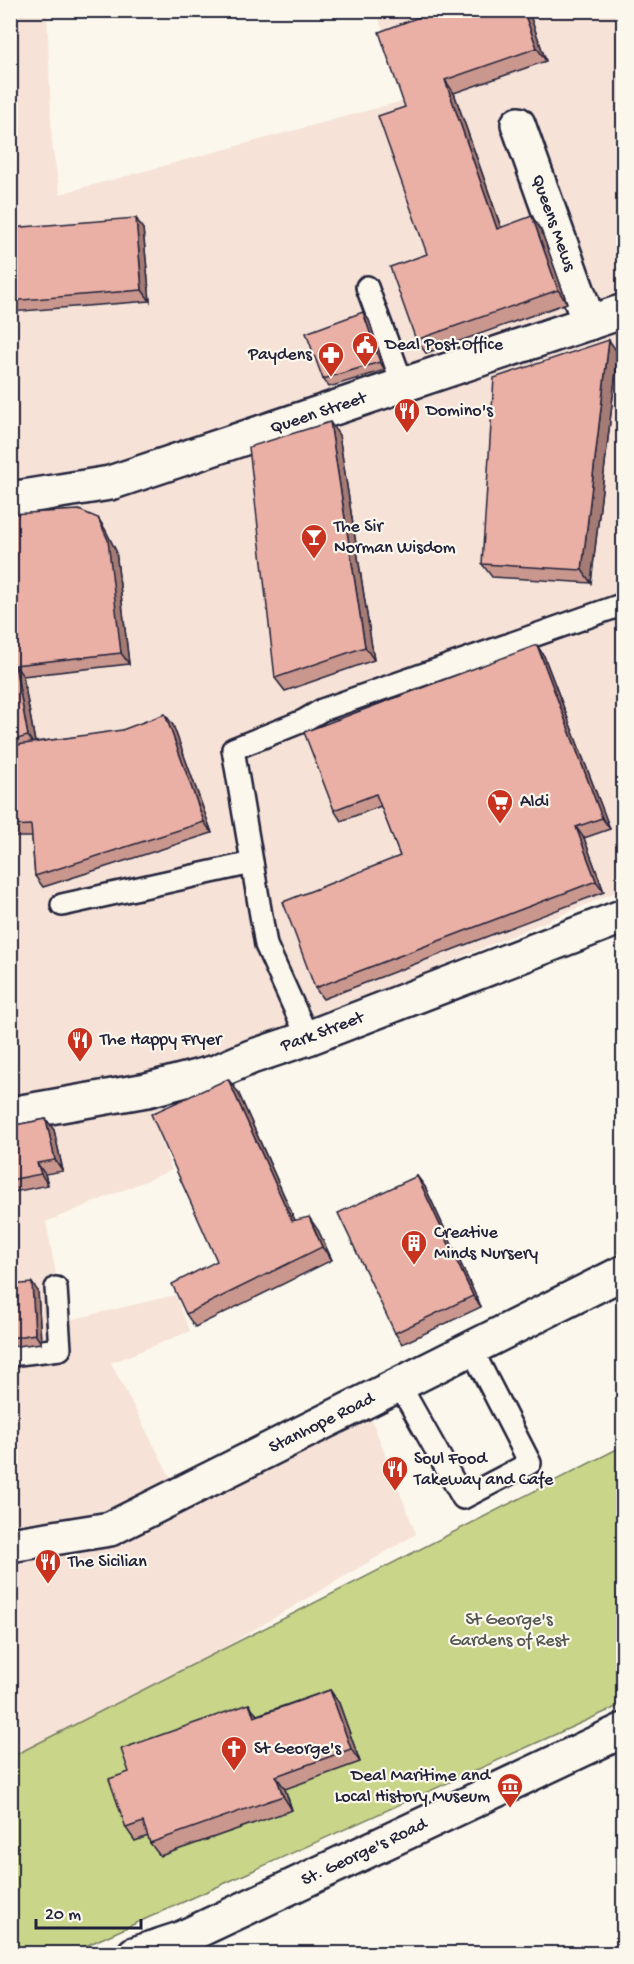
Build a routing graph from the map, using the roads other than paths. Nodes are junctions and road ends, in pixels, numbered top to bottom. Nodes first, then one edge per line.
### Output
1 (518, 124) dead end
2 (367, 287) dead end
3 (624, 311) edge
4 (589, 323) junction
5 (403, 385) junction
6 (10, 499) edge
7 (624, 604) edge
8 (252, 863) junction
9 (62, 905) dead end
10 (624, 916) edge
11 (309, 1038) junction
12 (10, 1114) edge
13 (624, 1272) edge
14 (56, 1288) dead end
15 (471, 1348) junction
16 (10, 1355) edge
17 (399, 1384) junction
18 (10, 1545) edge
19 (624, 1730) edge
20 (134, 1953) edge

1 - 4 street, Queens Mews
2 - 5 lane
3 - 4 street, Queen Street
4 - 5 street, Queen Street
5 - 6 street, Queen Street
7 - 8 lane
8 - 9 lane
8 - 11 lane
10 - 11 street, Park Street
11 - 12 street, Park Street
13 - 15 street, Stanhope Road
14 - 16 lane
15 - 17 street, Stanhope Road
15 - 17 lane
17 - 18 street, Stanhope Road
19 - 20 street, St. George's Road

